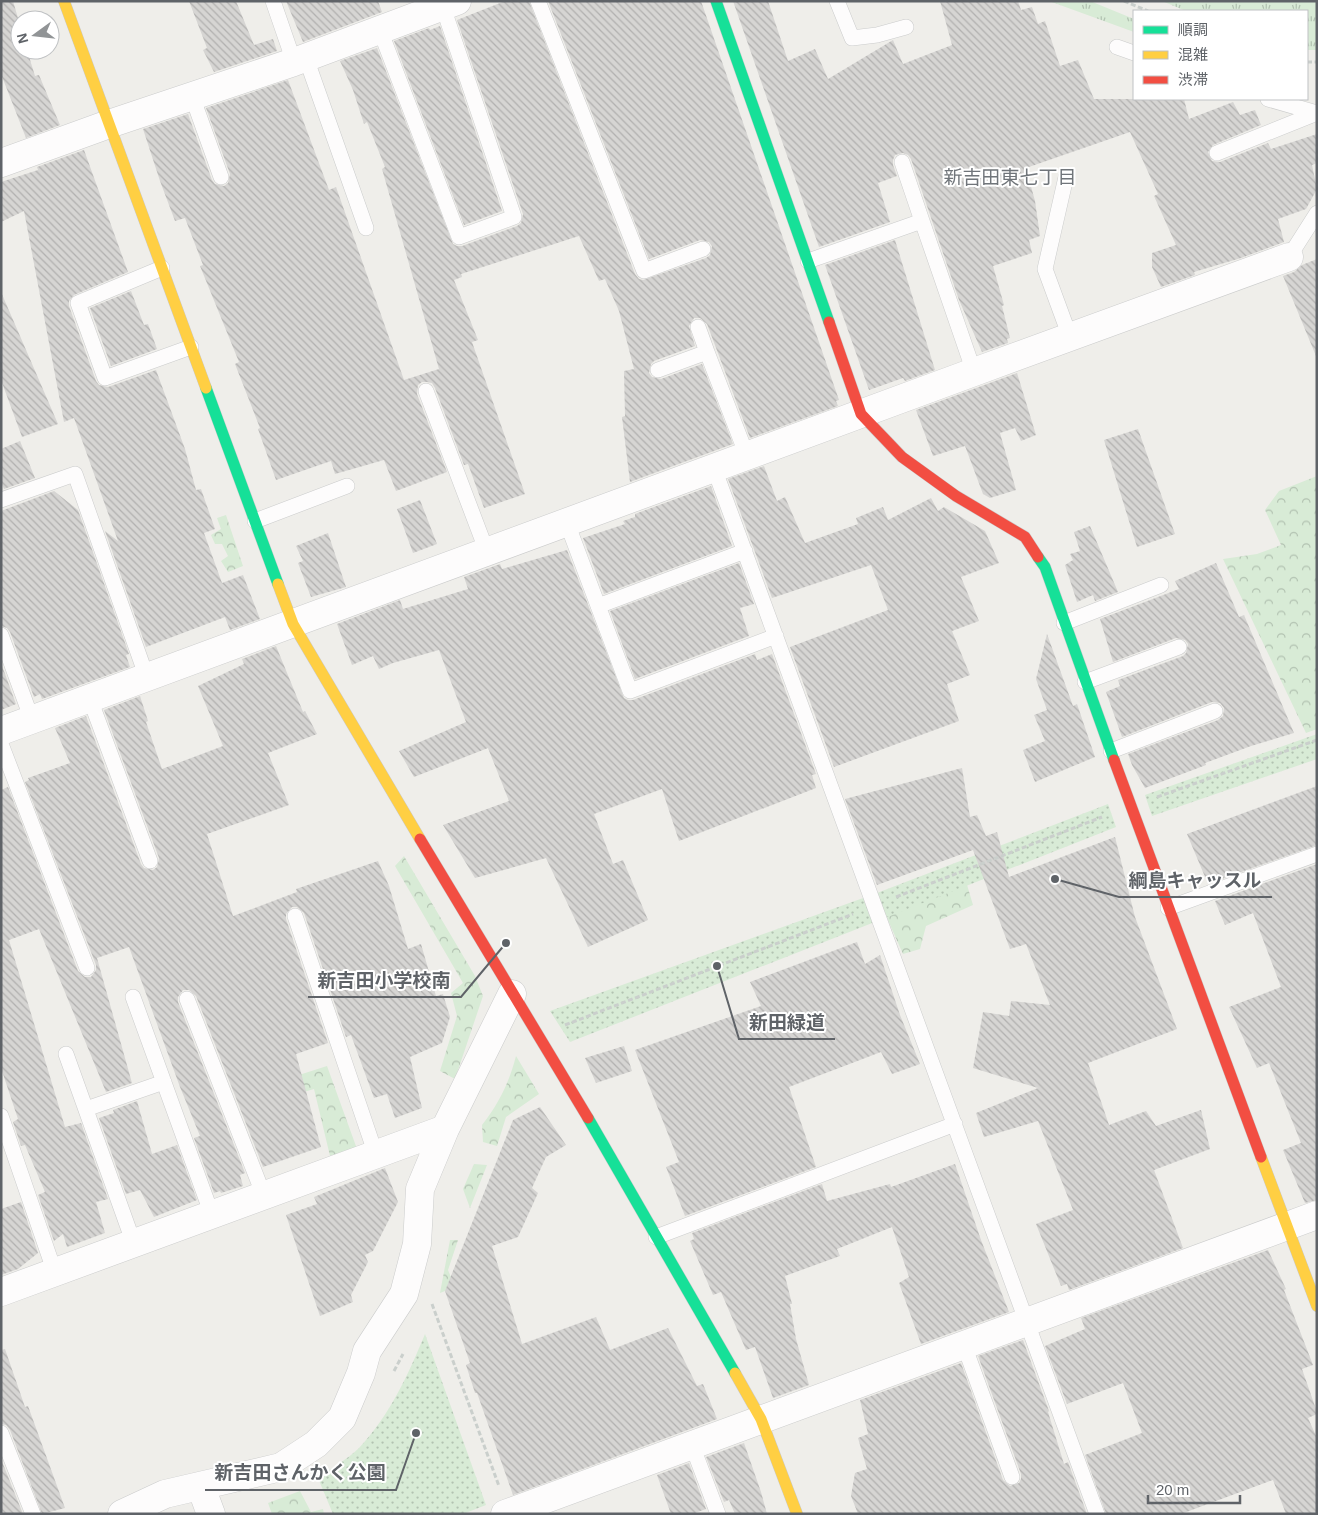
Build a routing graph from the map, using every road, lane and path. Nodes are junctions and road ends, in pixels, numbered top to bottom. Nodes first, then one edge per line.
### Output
1 (64, 1) edge
2 (273, 1) edge
3 (538, 1) edge
4 (716, 1) edge
5 (837, 1) edge
6 (1124, 1) edge
7 (450, 4) edge
8 (1146, 10) edge
9 (394, 18) edge
10 (906, 27) dead end
11 (1117, 47) dead end
12 (1133, 53) edge
13 (300, 60) junction
14 (192, 96) junction
15 (1272, 100) edge
16 (1317, 113) edge
17 (108, 124) junction
18 (1218, 152) dead end
19 (902, 162) dead end
20 (1, 164) edge
21 (221, 177) dead end
22 (1066, 177) dead end
23 (1317, 213) edge
24 (922, 221) junction
25 (366, 228) dead end
26 (1312, 231) edge
27 (703, 249) dead end
28 (1289, 257) joint
29 (808, 261) junction
30 (162, 268) junction
31 (698, 327) dead end
32 (1070, 337) junction
33 (191, 347) junction
34 (707, 352) junction
35 (658, 370) dead end
36 (974, 372) junction
37 (426, 391) dead end
38 (861, 414) junction
39 (747, 456) junction
40 (714, 468) junction
41 (347, 486) dead end
42 (1, 500) edge
43 (256, 521) junction
44 (567, 523) junction
45 (744, 551) junction
46 (487, 552) junction
47 (1161, 585) dead end
48 (598, 606) junction
49 (1064, 623) junction
50 (293, 624) junction
51 (1, 636) edge
52 (776, 636) junction
53 (1179, 647) dead end
54 (147, 678) junction
55 (1086, 682) junction
56 (90, 699) junction
57 (1214, 711) dead end
58 (32, 720) junction
59 (1, 731) edge
60 (1317, 740) edge
61 (1, 744) edge
62 (1110, 752) junction
63 (1130, 806) junction
64 (1317, 854) edge
65 (150, 861) dead end
66 (875, 905) junction
67 (1168, 908) junction
68 (295, 916) dead end
69 (88, 968) dead end
70 (512, 994) junction
71 (133, 997) dead end
72 (187, 999) dead end
73 (538, 1035) junction
74 (66, 1054) dead end
75 (164, 1082) junction
76 (86, 1109) junction
77 (1, 1116) edge
78 (954, 1124) junction
79 (445, 1129) junction
80 (376, 1155) junction
81 (264, 1196) junction
82 (212, 1215) junction
83 (1317, 1215) edge
84 (1287, 1226) junction
85 (656, 1238) junction
86 (134, 1244) junction
87 (410, 1270) junction
88 (55, 1272) junction
89 (1, 1292) edge
90 (1317, 1306) edge
91 (1027, 1322) junction
92 (964, 1345) junction
93 (760, 1419) junction
94 (1, 1433) edge
95 (692, 1445) junction
96 (1012, 1477) dead end
97 (201, 1487) junction
98 (507, 1513) edge
99 (33, 1514) edge
100 (122, 1514) edge
101 (211, 1514) edge
102 (718, 1514) edge
103 (797, 1514) edge
104 (1097, 1514) edge

1 - 17 street
2 - 13 lane
3 - 27 lane
4 - 29 street
5 - 10 lane
6 - 8 path
7 - 9 street
7 - 9 lane
9 - 13 street
11 - 12 lane
13 - 14 street
13 - 25 lane
14 - 17 street
14 - 21 lane
15 - 16 lane
16 - 18 lane
17 - 20 street
17 - 30 street
19 - 24 lane
22 - 32 lane
23 - 26 lane
24 - 29 lane
24 - 36 lane
26 - 28 lane
28 - 32 street
29 - 38 street
30 - 33 street
30 - 33 lane
31 - 34 lane
32 - 36 street
33 - 43 street
34 - 35 lane
34 - 39 lane
36 - 38 street
37 - 46 lane
38 - 39 street
38 - 49 street
39 - 40 street
40 - 44 street
40 - 45 lane
41 - 43 lane
42 - 54 lane
43 - 50 street
44 - 46 street
44 - 48 lane
45 - 48 lane
45 - 52 lane
46 - 50 street
47 - 49 lane
48 - 52 lane
49 - 55 street
50 - 54 street
50 - 70 street
51 - 58 lane
52 - 66 lane
53 - 55 lane
54 - 56 street
55 - 62 street
56 - 58 street
56 - 65 lane
57 - 62 lane
58 - 59 street
60 - 63 path
61 - 69 lane
62 - 63 street
63 - 66 path
63 - 67 street
64 - 67 lane
66 - 73 path
66 - 78 lane
67 - 84 street
68 - 80 lane
70 - 73 street
70 - 79 street
71 - 75 lane
72 - 81 lane
73 - 85 street
74 - 76 lane
75 - 76 lane
75 - 82 lane
76 - 86 lane
77 - 88 lane
78 - 85 lane
78 - 91 lane
79 - 80 street
79 - 87 street
80 - 81 street
81 - 82 street
82 - 86 street
83 - 84 street
84 - 90 street
84 - 91 street
85 - 93 street
86 - 88 street
87 - 97 street
87 - 98 path
88 - 89 street
91 - 92 street
91 - 104 lane
92 - 93 street
92 - 96 lane
93 - 95 street
93 - 103 street
94 - 99 lane
95 - 98 street
95 - 102 lane
97 - 100 street
97 - 101 street

